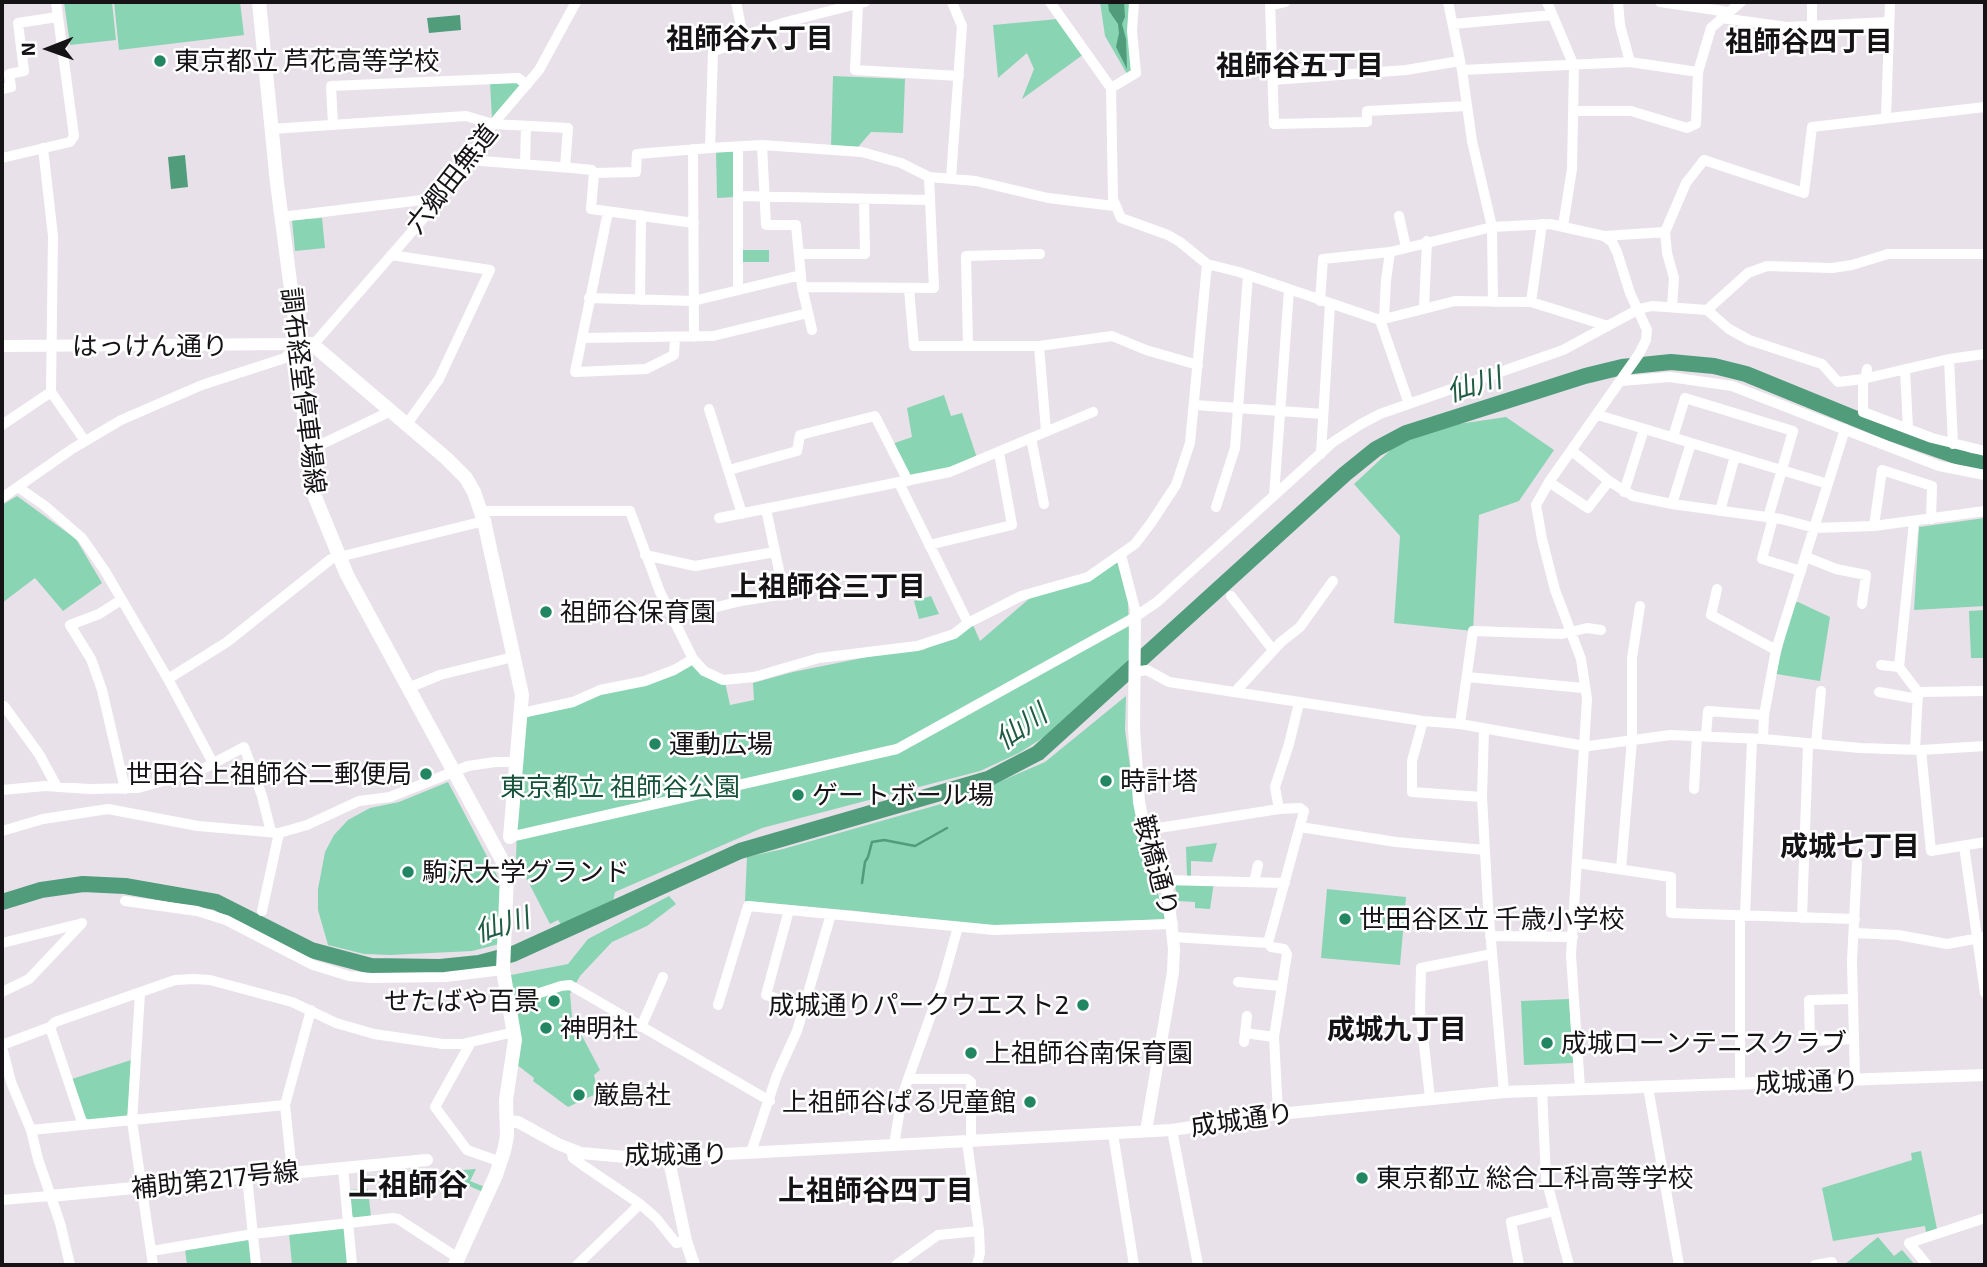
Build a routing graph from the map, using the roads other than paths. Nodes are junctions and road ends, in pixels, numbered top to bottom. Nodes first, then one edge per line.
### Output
1 (55, 2) edge
2 (259, 2) edge
3 (576, 2) edge
4 (736, 2) edge
5 (952, 2) edge
6 (1051, 2) edge
7 (1134, 2) edge
8 (1284, 2) edge
9 (1448, 2) edge
10 (1546, 2) edge
11 (1618, 2) edge
12 (1660, 2) edge
13 (1741, 2) edge
14 (1812, 2) edge
15 (1890, 2) edge
16 (861, 3) edge
17 (1270, 3) edge
18 (1552, 15) junction
19 (1725, 15) junction
20 (57, 17) junction
21 (1889, 22) junction
22 (1452, 24) junction
23 (1812, 25) junction
24 (743, 36) junction
25 (1630, 62) junction
26 (1461, 66) junction
27 (1574, 66) junction
28 (1698, 72) junction
29 (958, 76) junction
30 (1273, 80) junction
31 (527, 85) junction
32 (1111, 88) junction
33 (2, 89) edge
34 (1467, 106) junction
35 (1985, 107) edge
36 (1574, 111) junction
37 (1886, 117) junction
38 (493, 124) junction
39 (333, 125) junction
40 (526, 126) junction
41 (271, 129) junction
42 (762, 145) junction
43 (738, 147) junction
44 (43, 148) junction
45 (710, 148) junction
46 (693, 149) junction
47 (2, 158) edge
48 (468, 160) junction
49 (524, 164) junction
50 (565, 167) junction
51 (594, 173) junction
52 (929, 177) junction
53 (951, 178) junction
54 (739, 196) junction
55 (765, 197) junction
56 (439, 198) junction
57 (864, 199) junction
58 (928, 200) junction
59 (1114, 206) junction
60 (608, 212) junction
61 (641, 215) junction
62 (1399, 216) dead end
63 (281, 217) junction
64 (694, 223) junction
65 (1542, 224) junction
66 (1492, 226) junction
67 (1563, 226) junction
68 (1665, 232) junction
69 (1604, 236) junction
70 (1427, 242) junction
71 (1406, 247) junction
72 (1390, 252) junction
73 (800, 254) junction
74 (1040, 254) dead end
75 (1985, 254) edge
76 (391, 256) junction
77 (1207, 264) junction
78 (1248, 275) junction
79 (802, 281) junction
80 (909, 289) junction
81 (1289, 289) junction
82 (738, 290) junction
83 (589, 298) junction
84 (640, 300) junction
85 (693, 300) junction
86 (1325, 302) junction
87 (1493, 302) junction
88 (1531, 302) junction
89 (1672, 307) junction
90 (1424, 309) junction
91 (1639, 309) junction
92 (1707, 310) junction
93 (808, 313) junction
94 (1382, 319) junction
95 (1608, 326) junction
96 (812, 330) dead end
97 (675, 337) junction
98 (694, 337) junction
99 (582, 338) junction
100 (298, 344) junction
101 (313, 345) junction
102 (2, 346) edge
103 (51, 346) junction
104 (968, 346) junction
105 (1039, 346) junction
106 (1985, 354) edge
107 (1949, 359) junction
108 (1198, 365) junction
109 (1905, 370) junction
110 (1865, 374) junction
111 (1622, 379) junction
112 (51, 392) junction
113 (1409, 404) junction
114 (1195, 405) junction
115 (709, 408) dead end
116 (1238, 408) junction
117 (391, 411) junction
118 (1281, 411) junction
119 (1093, 412) dead end
120 (1323, 414) junction
121 (1598, 415) junction
122 (407, 424) junction
123 (2, 425) edge
124 (1908, 428) junction
125 (1644, 429) junction
126 (1845, 429) junction
127 (1046, 430) junction
128 (1031, 438) junction
129 (1673, 438) junction
130 (85, 441) junction
131 (1691, 443) junction
132 (1953, 444) junction
133 (307, 447) junction
134 (1572, 451) junction
135 (1985, 451) edge
136 (999, 453) junction
137 (1321, 454) junction
138 (1735, 456) junction
139 (729, 470) junction
140 (1782, 470) junction
141 (1985, 475) edge
142 (1609, 481) junction
143 (903, 482) junction
144 (1549, 482) junction
145 (1828, 484) junction
146 (18, 487) junction
147 (1624, 492) junction
148 (1274, 496) junction
149 (2, 498) edge
150 (1044, 504) dead end
151 (1672, 504) junction
152 (1216, 507) dead end
153 (766, 509) junction
154 (1720, 511) junction
155 (1985, 511) edge
156 (742, 514) junction
157 (482, 516) junction
158 (719, 518) dead end
159 (1770, 518) junction
160 (1931, 519) junction
161 (1914, 522) junction
162 (1874, 526) junction
163 (1815, 528) junction
164 (929, 545) junction
165 (775, 552) junction
166 (645, 555) junction
167 (1121, 555) junction
168 (339, 556) junction
169 (1806, 557) junction
170 (1801, 570) junction
171 (1333, 581) dead end
172 (1717, 589) dead end
173 (1231, 596) dead end
174 (121, 600) junction
175 (1862, 604) dead end
176 (1640, 606) dead end
177 (1135, 617) junction
178 (673, 618) junction
179 (968, 623) junction
180 (1601, 630) dead end
181 (1570, 633) junction
182 (1273, 650) junction
183 (1776, 650) junction
184 (513, 657) junction
185 (693, 659) junction
186 (1881, 665) dead end
187 (1899, 667) junction
188 (1140, 676) junction
189 (1467, 677) junction
190 (168, 679) junction
191 (408, 688) junction
192 (1583, 688) junction
193 (1821, 691) dead end
194 (1985, 691) edge
195 (1235, 692) junction
196 (1879, 692) dead end
197 (1918, 696) junction
198 (1299, 702) junction
199 (4, 706) dead end
200 (522, 713) junction
201 (1764, 715) junction
202 (1423, 721) junction
203 (1460, 724) junction
204 (1484, 729) junction
205 (1702, 736) junction
206 (1757, 739) junction
207 (1632, 740) junction
208 (1812, 744) junction
209 (1585, 746) junction
210 (1985, 746) edge
211 (1918, 750) junction
212 (515, 762) junction
213 (213, 763) junction
214 (454, 772) junction
215 (57, 787) junction
216 (125, 789) junction
217 (1694, 789) dead end
218 (2, 790) edge
219 (1482, 797) junction
220 (1279, 809) junction
221 (1300, 827) junction
222 (1146, 830) junction
223 (2, 831) edge
224 (275, 832) junction
225 (510, 837) joint
226 (1985, 842) edge
227 (1964, 846) junction
228 (1485, 850) junction
229 (1577, 863) junction
230 (1857, 863) dead end
231 (1258, 865) dead end
232 (1621, 869) junction
233 (1164, 880) junction
234 (1254, 882) junction
235 (1284, 883) junction
236 (125, 901) dead end
237 (789, 910) junction
238 (262, 911) dead end
239 (831, 914) junction
240 (1743, 916) junction
241 (1802, 918) junction
242 (1855, 919) junction
243 (958, 927) junction
244 (1173, 930) junction
245 (1854, 933) junction
246 (1490, 936) junction
247 (1573, 937) junction
248 (1981, 938) edge
249 (2, 943) edge
250 (1268, 943) junction
251 (1492, 954) junction
252 (503, 968) junction
253 (663, 977) dead end
254 (1238, 982) dead end
255 (1281, 986) junction
256 (2, 992) edge
257 (140, 992) junction
258 (1985, 993) edge
259 (1853, 999) junction
260 (509, 1003) junction
261 (719, 1005) dead end
262 (804, 1007) junction
263 (311, 1010) junction
264 (1247, 1016) dead end
265 (50, 1027) junction
266 (641, 1027) junction
267 (514, 1031) junction
268 (1274, 1037) junction
269 (1854, 1039) junction
270 (471, 1042) junction
271 (2, 1046) edge
272 (1985, 1075) edge
273 (908, 1079) junction
274 (1855, 1080) junction
275 (6, 1082) edge
276 (1740, 1084) junction
277 (1648, 1087) junction
278 (1580, 1088) junction
279 (1542, 1090) junction
280 (1504, 1092) junction
281 (1430, 1098) junction
282 (770, 1101) junction
283 (285, 1105) junction
284 (1278, 1114) junction
285 (132, 1121) junction
286 (506, 1121) junction
287 (83, 1125) junction
288 (31, 1130) junction
289 (1172, 1130) junction
290 (1146, 1132) junction
291 (1113, 1134) junction
292 (969, 1142) junction
293 (894, 1145) junction
294 (571, 1150) junction
295 (751, 1153) junction
296 (668, 1156) junction
297 (427, 1160) dead end
298 (501, 1162) junction
299 (343, 1168) junction
300 (292, 1172) junction
301 (247, 1177) junction
302 (141, 1188) junction
303 (50, 1196) junction
304 (2, 1200) edge
305 (640, 1204) junction
306 (1554, 1211) junction
307 (1985, 1217) edge
308 (348, 1223) junction
309 (979, 1231) junction
310 (253, 1234) junction
311 (686, 1241) junction
312 (152, 1251) junction
313 (457, 1262) edge
314 (1832, 1262) dead end
315 (70, 1265) edge
316 (153, 1265) edge
317 (256, 1265) edge
318 (352, 1265) edge
319 (577, 1265) edge
320 (694, 1265) edge
321 (896, 1265) edge
322 (977, 1265) edge
323 (1134, 1265) edge
324 (1198, 1265) edge
325 (1519, 1265) edge
326 (1569, 1265) edge
327 (1679, 1265) edge
328 (1815, 1265) edge
329 (1927, 1265) edge

1 - 20 street
2 - 41 main road, 調布経堂停車場線
3 - 31 street, 六郷田無道
4 - 24 street
5 - 29 street
6 - 32 street
7 - 32 street
8 - 17 street
9 - 22 street
10 - 18 street
11 - 25 street
12 - 19 street
13 - 19 street
14 - 23 street
15 - 21 street
16 - 24 street
16 - 29 street
17 - 30 street
18 - 22 street
18 - 27 street
19 - 23 street
19 - 28 street
20 - 33 street
20 - 44 street
21 - 23 street
21 - 37 street
22 - 26 street
24 - 45 street
25 - 27 street
25 - 28 street
26 - 27 street
26 - 30 street
26 - 34 street
27 - 36 street
28 - 36 street
29 - 53 street
30 - 34 street
31 - 38 street, 六郷田無道
31 - 39 street
32 - 59 street
34 - 66 street
35 - 37 street
36 - 67 street
37 - 68 street
38 - 39 street
38 - 40 street
38 - 48 street, 六郷田無道
39 - 41 street
40 - 49 street
40 - 50 street
41 - 63 main road, 調布経堂停車場線
42 - 43 street
42 - 52 street
42 - 55 street
43 - 45 street
43 - 54 street
44 - 47 street
44 - 103 street
45 - 46 street
46 - 51 street
46 - 64 street
48 - 49 street
48 - 56 street, 六郷田無道
49 - 50 street
50 - 51 street
51 - 60 street
52 - 53 street
52 - 58 street
53 - 59 street
54 - 55 street
54 - 82 street
55 - 57 street
55 - 73 street
56 - 63 street
56 - 76 street, 六郷田無道
57 - 58 street
57 - 73 street
58 - 80 street
59 - 77 street
60 - 61 street
60 - 83 street
61 - 64 street
61 - 84 street
62 - 71 street
63 - 100 main road, 調布経堂停車場線
64 - 85 street
65 - 66 street
65 - 67 street
65 - 88 street
66 - 70 street
66 - 87 street
67 - 69 street
68 - 69 street
68 - 89 street
69 - 91 street
70 - 71 street
70 - 90 street
71 - 72 street
72 - 86 street
72 - 94 street
73 - 79 street
74 - 104 street
75 - 92 street
76 - 101 street, 六郷田無道
76 - 122 street
77 - 78 street
77 - 108 street
78 - 81 street
78 - 116 street
79 - 80 street
79 - 82 street
79 - 93 street
80 - 104 street
81 - 86 street
81 - 118 street
82 - 85 street
83 - 84 street
83 - 99 street
84 - 85 street
85 - 98 street
86 - 94 street
86 - 120 street
87 - 88 street
87 - 90 street
88 - 95 street
89 - 91 street
89 - 92 street
90 - 94 street
91 - 95 street
91 - 111 street
92 - 110 street
93 - 96 street
93 - 98 street
94 - 113 street
95 - 113 street
97 - 98 street
97 - 99 street
97 - 99 street
100 - 101 main road
100 - 103 street, はっけん通り
100 - 130 street
100 - 133 main road, 調布経堂停車場線
101 - 117 main road
102 - 103 street, はっけん通り
103 - 112 street
104 - 105 street
105 - 108 street
105 - 127 street
106 - 107 street
107 - 109 street
107 - 132 street
108 - 114 street
109 - 110 street
109 - 124 street
110 - 124 street
111 - 121 street
111 - 126 street
112 - 123 street
112 - 130 street
113 - 137 street
114 - 116 street
114 - 167 street
115 - 139 street
116 - 118 street
116 - 152 street
117 - 122 main road
117 - 133 street
118 - 120 street
118 - 148 street
119 - 127 street
120 - 137 street
121 - 125 street
121 - 134 street
122 - 157 main road
124 - 132 street
125 - 129 street
125 - 147 street
126 - 141 street
126 - 145 street
127 - 128 street
128 - 136 street
128 - 150 street
129 - 131 street
129 - 140 street
130 - 146 street
131 - 138 street
131 - 151 street
132 - 135 street
133 - 168 main road, 調布経堂停車場線
134 - 142 street
134 - 144 street
136 - 143 street
136 - 164 street
137 - 148 street
138 - 140 street
138 - 154 street
139 - 143 street
139 - 156 street
140 - 145 street
140 - 159 street
142 - 144 street
142 - 147 street
143 - 153 street
143 - 164 street
144 - 181 street
145 - 163 street
146 - 149 street
146 - 174 street
147 - 151 street
148 - 177 street
151 - 154 street
153 - 156 street
153 - 165 street
154 - 159 street
155 - 160 street
156 - 158 street
157 - 166 street
157 - 168 street
157 - 184 main road
159 - 163 street
159 - 170 street
160 - 161 street
160 - 162 street
161 - 162 street
161 - 187 street
162 - 163 street
163 - 169 street
164 - 179 street
165 - 166 street
165 - 178 street
166 - 178 street
167 - 177 street
167 - 179 street
168 - 190 street
168 - 191 main road, 調布経堂停車場線
169 - 170 street
169 - 175 street
170 - 183 street
171 - 182 street
172 - 183 street
173 - 182 street
174 - 190 street
174 - 216 street
176 - 207 street
177 - 188 street, 鞍橋通り
177 - 225 street
178 - 185 street
179 - 185 street
180 - 181 street
181 - 189 street
181 - 192 street
182 - 195 street
183 - 201 street
184 - 191 street
184 - 200 main road
185 - 200 street
186 - 187 street
187 - 197 street
188 - 195 street
188 - 222 street, 鞍橋通り
189 - 192 street
189 - 203 street
190 - 213 street
191 - 214 main road, 調布経堂停車場線
192 - 209 street
193 - 208 street
194 - 197 street
195 - 198 street
196 - 197 street
197 - 211 street
198 - 202 street
198 - 220 street
199 - 215 street
200 - 212 main road
201 - 205 street
201 - 206 street
202 - 203 street
202 - 219 street
203 - 204 street
204 - 209 street
204 - 219 street
205 - 206 street
205 - 207 street
205 - 217 street
206 - 208 street
206 - 240 street
207 - 209 street
207 - 232 street
208 - 211 street
208 - 241 street
209 - 229 street
210 - 211 street
211 - 227 street
212 - 214 street
212 - 225 main road
213 - 216 street
213 - 224 street
214 - 224 street
214 - 252 main road, 調布経堂停車場線
215 - 216 street
215 - 218 street
219 - 228 street
220 - 221 street
220 - 222 street
221 - 228 street
221 - 235 street
222 - 233 street, 鞍橋通り
223 - 224 street
224 - 238 street
226 - 227 street
227 - 248 street
228 - 246 street
229 - 232 street
229 - 247 street
230 - 242 street
231 - 234 street
232 - 240 street
233 - 234 street
233 - 244 street, 鞍橋通り
234 - 235 street
235 - 250 street
236 - 252 street
237 - 239 street
237 - 261 street
237 - 262 street
239 - 243 street
239 - 262 street
240 - 241 street
240 - 276 street
241 - 242 street
242 - 245 street
243 - 244 street
243 - 273 street
244 - 250 street
244 - 290 street, 鞍橋通り
245 - 248 street
245 - 259 street
246 - 247 street
246 - 251 street
247 - 278 street
248 - 258 street
249 - 256 street
250 - 255 street
251 - 280 street
251 - 281 street
252 - 260 main road
253 - 266 street
254 - 255 street
255 - 268 street
257 - 263 street
257 - 265 street
257 - 285 street
259 - 269 street
259 - 269 street
260 - 266 street
260 - 267 main road
262 - 282 street
263 - 270 street
263 - 283 street
264 - 268 street
265 - 271 street
265 - 287 street
266 - 282 street
267 - 270 street
267 - 286 main road
268 - 284 street
269 - 274 street
270 - 298 street
271 - 275 street
272 - 274 street, 成城通り
273 - 292 street
273 - 293 street
274 - 276 street, 成城通り
275 - 288 street
276 - 277 street, 成城通り
277 - 278 street, 成城通り
277 - 327 street
278 - 279 street, 成城通り
279 - 280 street, 成城通り
279 - 306 street
280 - 281 street, 成城通り
281 - 284 street, 成城通り
282 - 295 street
283 - 285 street
283 - 300 street
284 - 289 street, 成城通り
285 - 287 street
285 - 302 street
286 - 294 street, 成城通り
286 - 298 main road
287 - 288 street
288 - 303 street
289 - 290 street, 成城通り
289 - 324 street
290 - 291 street, 成城通り
291 - 292 street, 成城通り
291 - 323 street
292 - 293 street, 成城通り
292 - 309 street
293 - 295 street, 成城通り
294 - 296 street, 成城通り
294 - 305 street
295 - 296 street, 成城通り
296 - 311 street
297 - 299 street, 補助第217号線
298 - 313 main road
299 - 300 street, 補助第217号線
299 - 308 street
300 - 301 street, 補助第217号線
301 - 302 street, 補助第217号線
301 - 310 street
302 - 303 street, 補助第217号線
302 - 312 street
303 - 304 street, 補助第217号線
303 - 315 street
305 - 311 street
305 - 319 street
306 - 325 street
306 - 326 street
307 - 329 street
308 - 310 street
308 - 313 street
308 - 318 street
309 - 321 street
309 - 322 street
310 - 312 street
310 - 317 street
311 - 320 street
312 - 316 street
314 - 328 street

